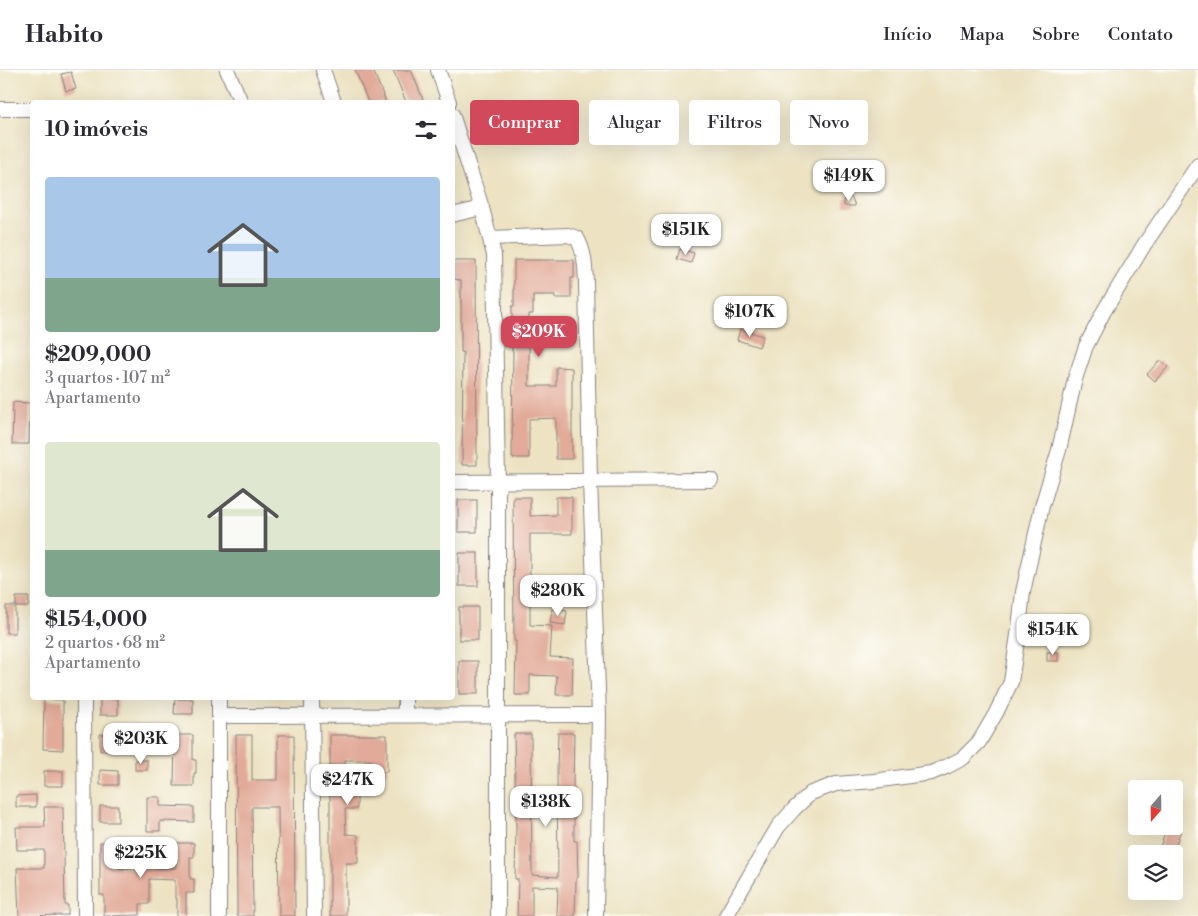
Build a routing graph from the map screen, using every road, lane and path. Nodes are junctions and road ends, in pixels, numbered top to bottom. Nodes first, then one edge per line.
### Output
1 (227, 70) edge
2 (323, 70) edge
3 (438, 70) edge
4 (240, 100) edge
5 (333, 100) edge
6 (448, 100) edge
7 (0, 109) edge
8 (30, 110) edge
9 (457, 143) edge
10 (1198, 165) edge
11 (482, 208) junction
12 (455, 215) edge
13 (490, 238) junction
14 (711, 480) dead end
15 (590, 481) junction
16 (455, 482) edge
17 (498, 482) junction
18 (84, 700) edge
19 (219, 700) edge
20 (312, 700) edge
21 (405, 700) edge
22 (312, 715) junction
23 (405, 715) junction
24 (498, 715) junction
25 (219, 716) junction
26 (599, 716) junction
27 (85, 916) edge
28 (219, 916) edge
29 (314, 916) edge
30 (498, 916) edge
31 (596, 916) edge
32 (726, 916) edge

1 - 4 street
2 - 5 street
3 - 6 street
7 - 8 street
9 - 11 street
10 - 32 street
11 - 12 street
11 - 13 street
13 - 15 street
13 - 17 street
14 - 15 street
15 - 17 street
15 - 26 street
16 - 17 street
17 - 24 street
18 - 27 street
19 - 25 street
20 - 22 street
21 - 23 street
22 - 23 street
22 - 25 street
22 - 29 street
23 - 24 street
24 - 26 street
24 - 30 street
25 - 28 street
26 - 31 street

